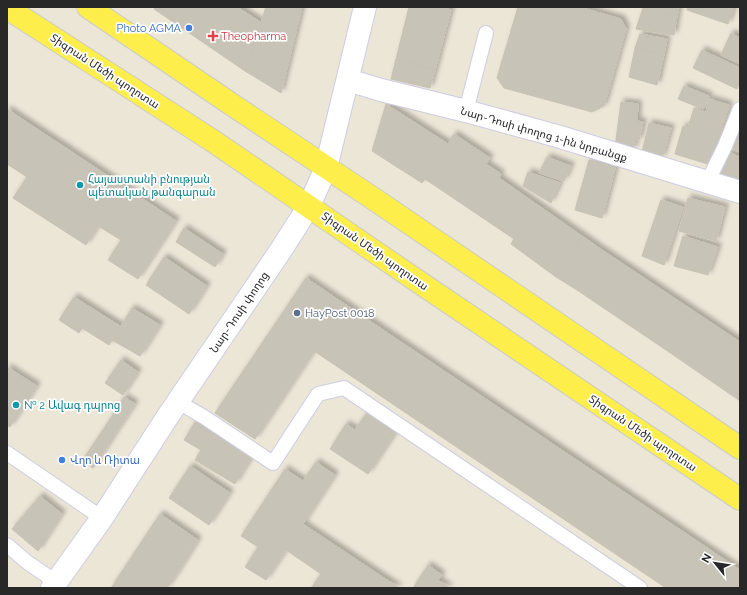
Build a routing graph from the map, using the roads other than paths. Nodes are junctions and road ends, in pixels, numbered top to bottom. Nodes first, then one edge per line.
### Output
1 (365, 7) edge
2 (7, 8) edge
3 (95, 9) edge
4 (486, 32) dead end
5 (348, 80) junction
6 (740, 109) edge
7 (466, 111) junction
8 (326, 168) junction
9 (707, 182) junction
10 (740, 192) edge
11 (309, 206) junction
12 (178, 402) junction
13 (740, 448) edge
14 (7, 453) edge
15 (740, 499) edge
16 (102, 518) junction
17 (7, 545) edge
18 (54, 585) edge
19 (640, 588) edge

1 - 5 street, Նար-Դոսի փողոց
2 - 11 main road, Տիգրան Մեծի պողոտա
3 - 8 main road
4 - 7 lane
5 - 7 street, Նար-Դոսի փողոց 1-ին նրբանցք
5 - 8 street, Նար-Դոսի փողոց
6 - 9 lane
7 - 9 street, Նար-Դոսի փողոց 1-ին նրբանցք
8 - 11 street, Նար-Դոսի փողոց
8 - 13 main road
9 - 10 street, Նար-Դոսի փողոց 1-ին նրբանցք
11 - 12 street, Նար-Դոսի փողոց
11 - 15 main road, Տիգրան Մեծի պողոտա
12 - 16 street, Նար-Դոսի փողոց
12 - 19 lane
14 - 16 lane
16 - 18 street, Նար-Դոսի փողոց
17 - 18 lane

